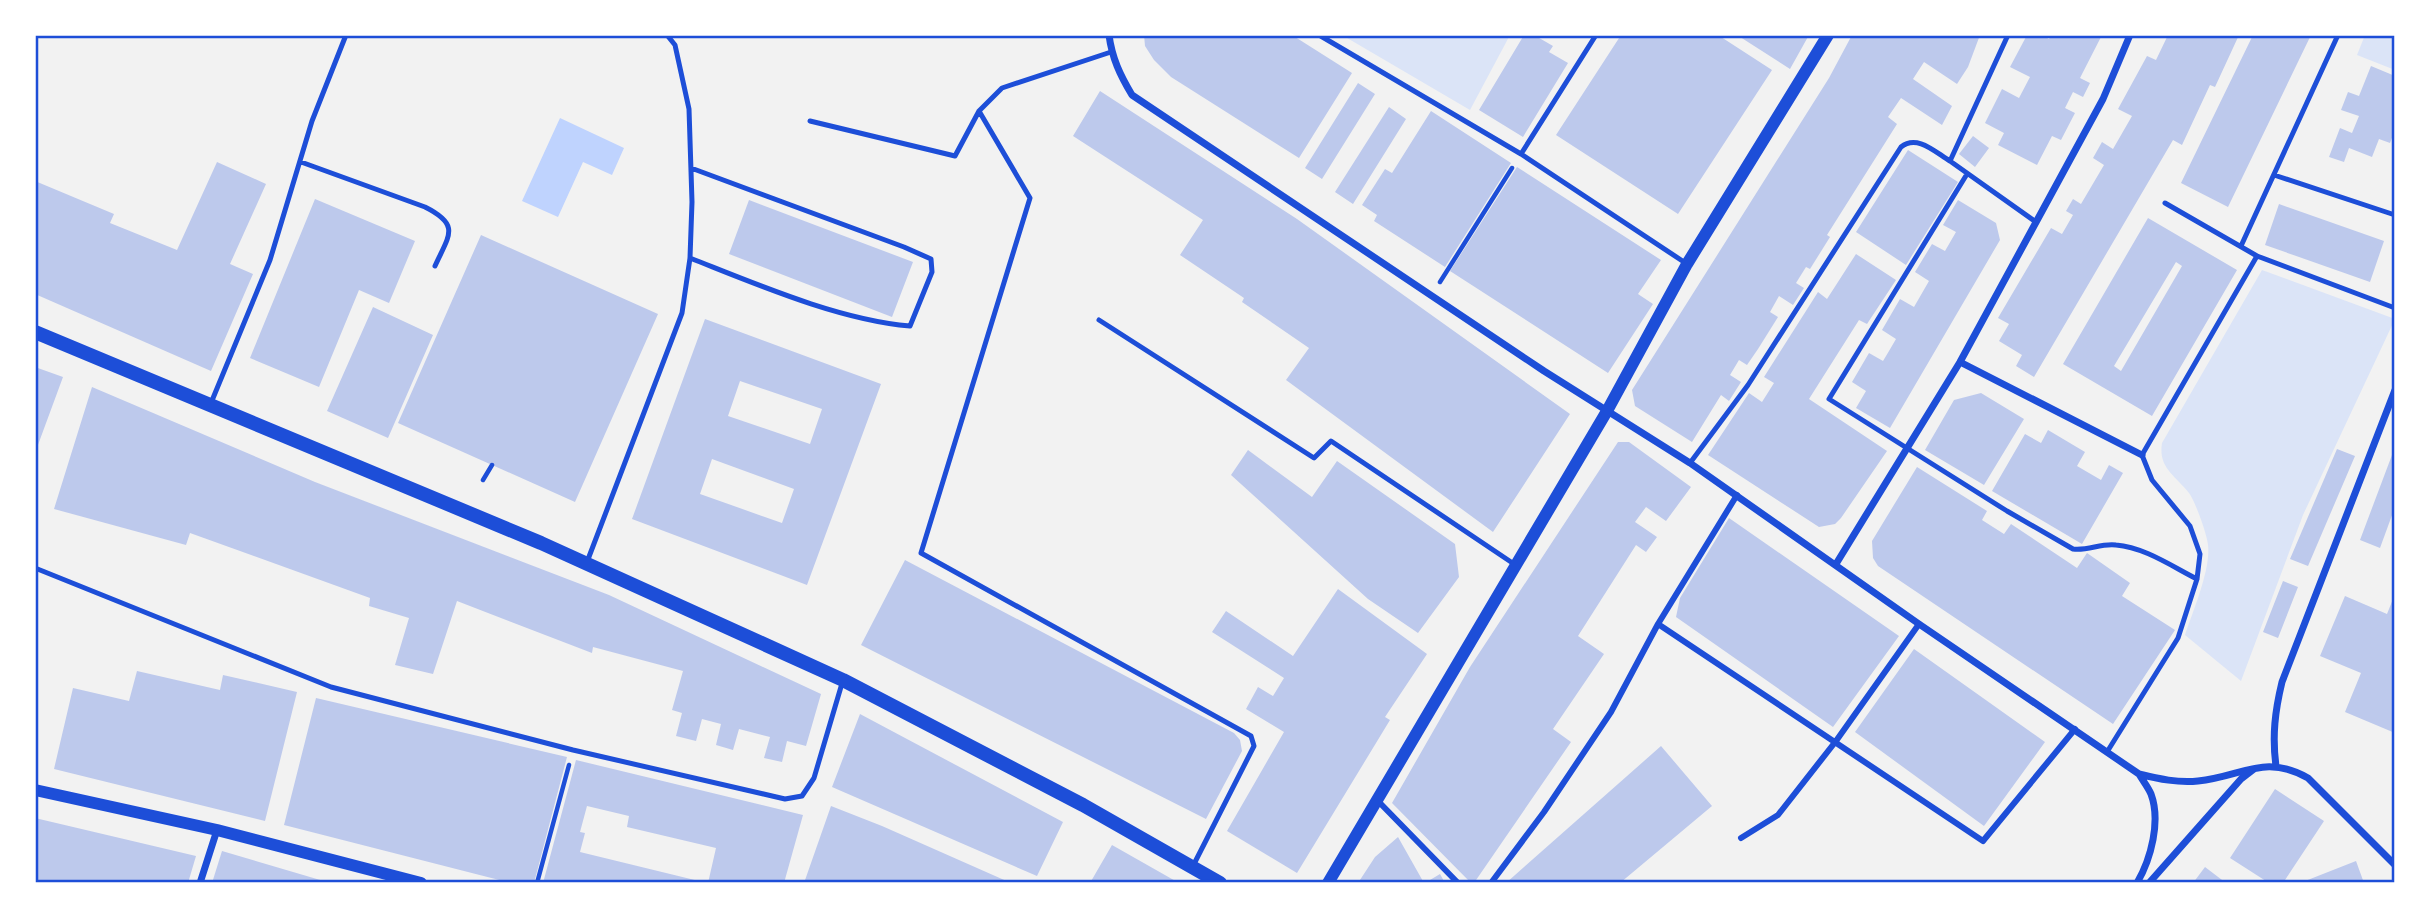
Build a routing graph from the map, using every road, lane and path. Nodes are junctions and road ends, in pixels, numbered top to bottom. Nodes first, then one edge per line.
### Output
1 (346, 35) edge
2 (667, 35) edge
3 (1109, 35) edge
4 (1596, 35) edge
5 (1828, 35) edge
6 (2008, 35) edge
7 (2130, 35) edge
8 (2338, 35) edge
9 (1321, 36) edge
10 (1111, 52) junction
11 (979, 111) junction
12 (810, 121) dead end
13 (1521, 153) junction
14 (1950, 161) junction
15 (301, 162) junction
16 (691, 168) junction
17 (1968, 174) junction
18 (2274, 174) junction
19 (2165, 203) dead end
20 (2395, 215) edge
21 (2036, 222) junction
22 (2241, 246) junction
23 (2258, 256) junction
24 (690, 258) junction
25 (1687, 264) junction
26 (435, 266) dead end
27 (1432, 295) junction
28 (2395, 308) edge
29 (1099, 320) dead end
30 (35, 332) edge
31 (1960, 362) junction
32 (2395, 390) edge
33 (210, 406) junction
34 (1607, 411) junction
35 (1906, 449) junction
36 (2142, 455) junction
37 (1690, 463) junction
38 (492, 465) dead end
39 (483, 480) dead end
40 (1737, 495) junction
41 (586, 563) junction
42 (1836, 564) junction
43 (1515, 565) junction
44 (35, 568) edge
45 (2197, 579) junction
46 (1658, 624) junction
47 (1919, 624) junction
48 (843, 680) junction
49 (2075, 729) junction
50 (1836, 741) junction
51 (573, 750) junction
52 (2107, 752) junction
53 (2276, 766) junction
54 (2258, 767) junction
55 (2139, 774) junction
56 (35, 790) edge
57 (1377, 800) junction
58 (217, 830) junction
59 (1741, 838) dead end
60 (2395, 864) edge
61 (1193, 867) junction
62 (200, 883) edge
63 (421, 883) edge
64 (537, 883) edge
65 (1220, 883) edge
66 (1328, 883) edge
67 (1458, 883) edge
68 (1492, 883) edge
69 (2137, 883) edge
70 (2148, 883) edge

1 - 15 lane
2 - 16 lane
3 - 10 street
4 - 13 lane
5 - 25 street
6 - 14 lane
7 - 21 street
8 - 18 lane
9 - 13 lane
10 - 11 lane
10 - 27 street
11 - 12 lane
11 - 61 lane
13 - 25 lane
13 - 27 path
14 - 17 lane
14 - 37 lane
15 - 26 lane
15 - 33 lane
16 - 24 lane
16 - 24 lane
17 - 21 lane
17 - 35 lane
18 - 20 lane
18 - 22 lane
19 - 22 lane
21 - 31 street
22 - 23 lane
23 - 28 lane
23 - 36 lane
24 - 41 lane
25 - 34 street
27 - 34 street
29 - 43 lane
30 - 33 main road
31 - 35 street
31 - 36 street
32 - 53 street
33 - 41 main road
34 - 37 street
34 - 43 street
35 - 42 street
35 - 45 lane
36 - 45 lane
37 - 40 street
38 - 39 path
40 - 42 street
40 - 46 street
41 - 48 main road
42 - 47 street
43 - 57 street
44 - 51 lane
45 - 52 lane
46 - 50 street
46 - 68 street
47 - 49 street
47 - 50 street
48 - 51 lane
48 - 61 main road
49 - 50 street
49 - 52 street
50 - 59 street
51 - 64 path
52 - 55 street
53 - 54 street
53 - 60 street
54 - 55 street
54 - 70 street
55 - 69 street
56 - 58 street
57 - 66 street
57 - 67 street
58 - 62 street
58 - 63 street
61 - 65 main road

